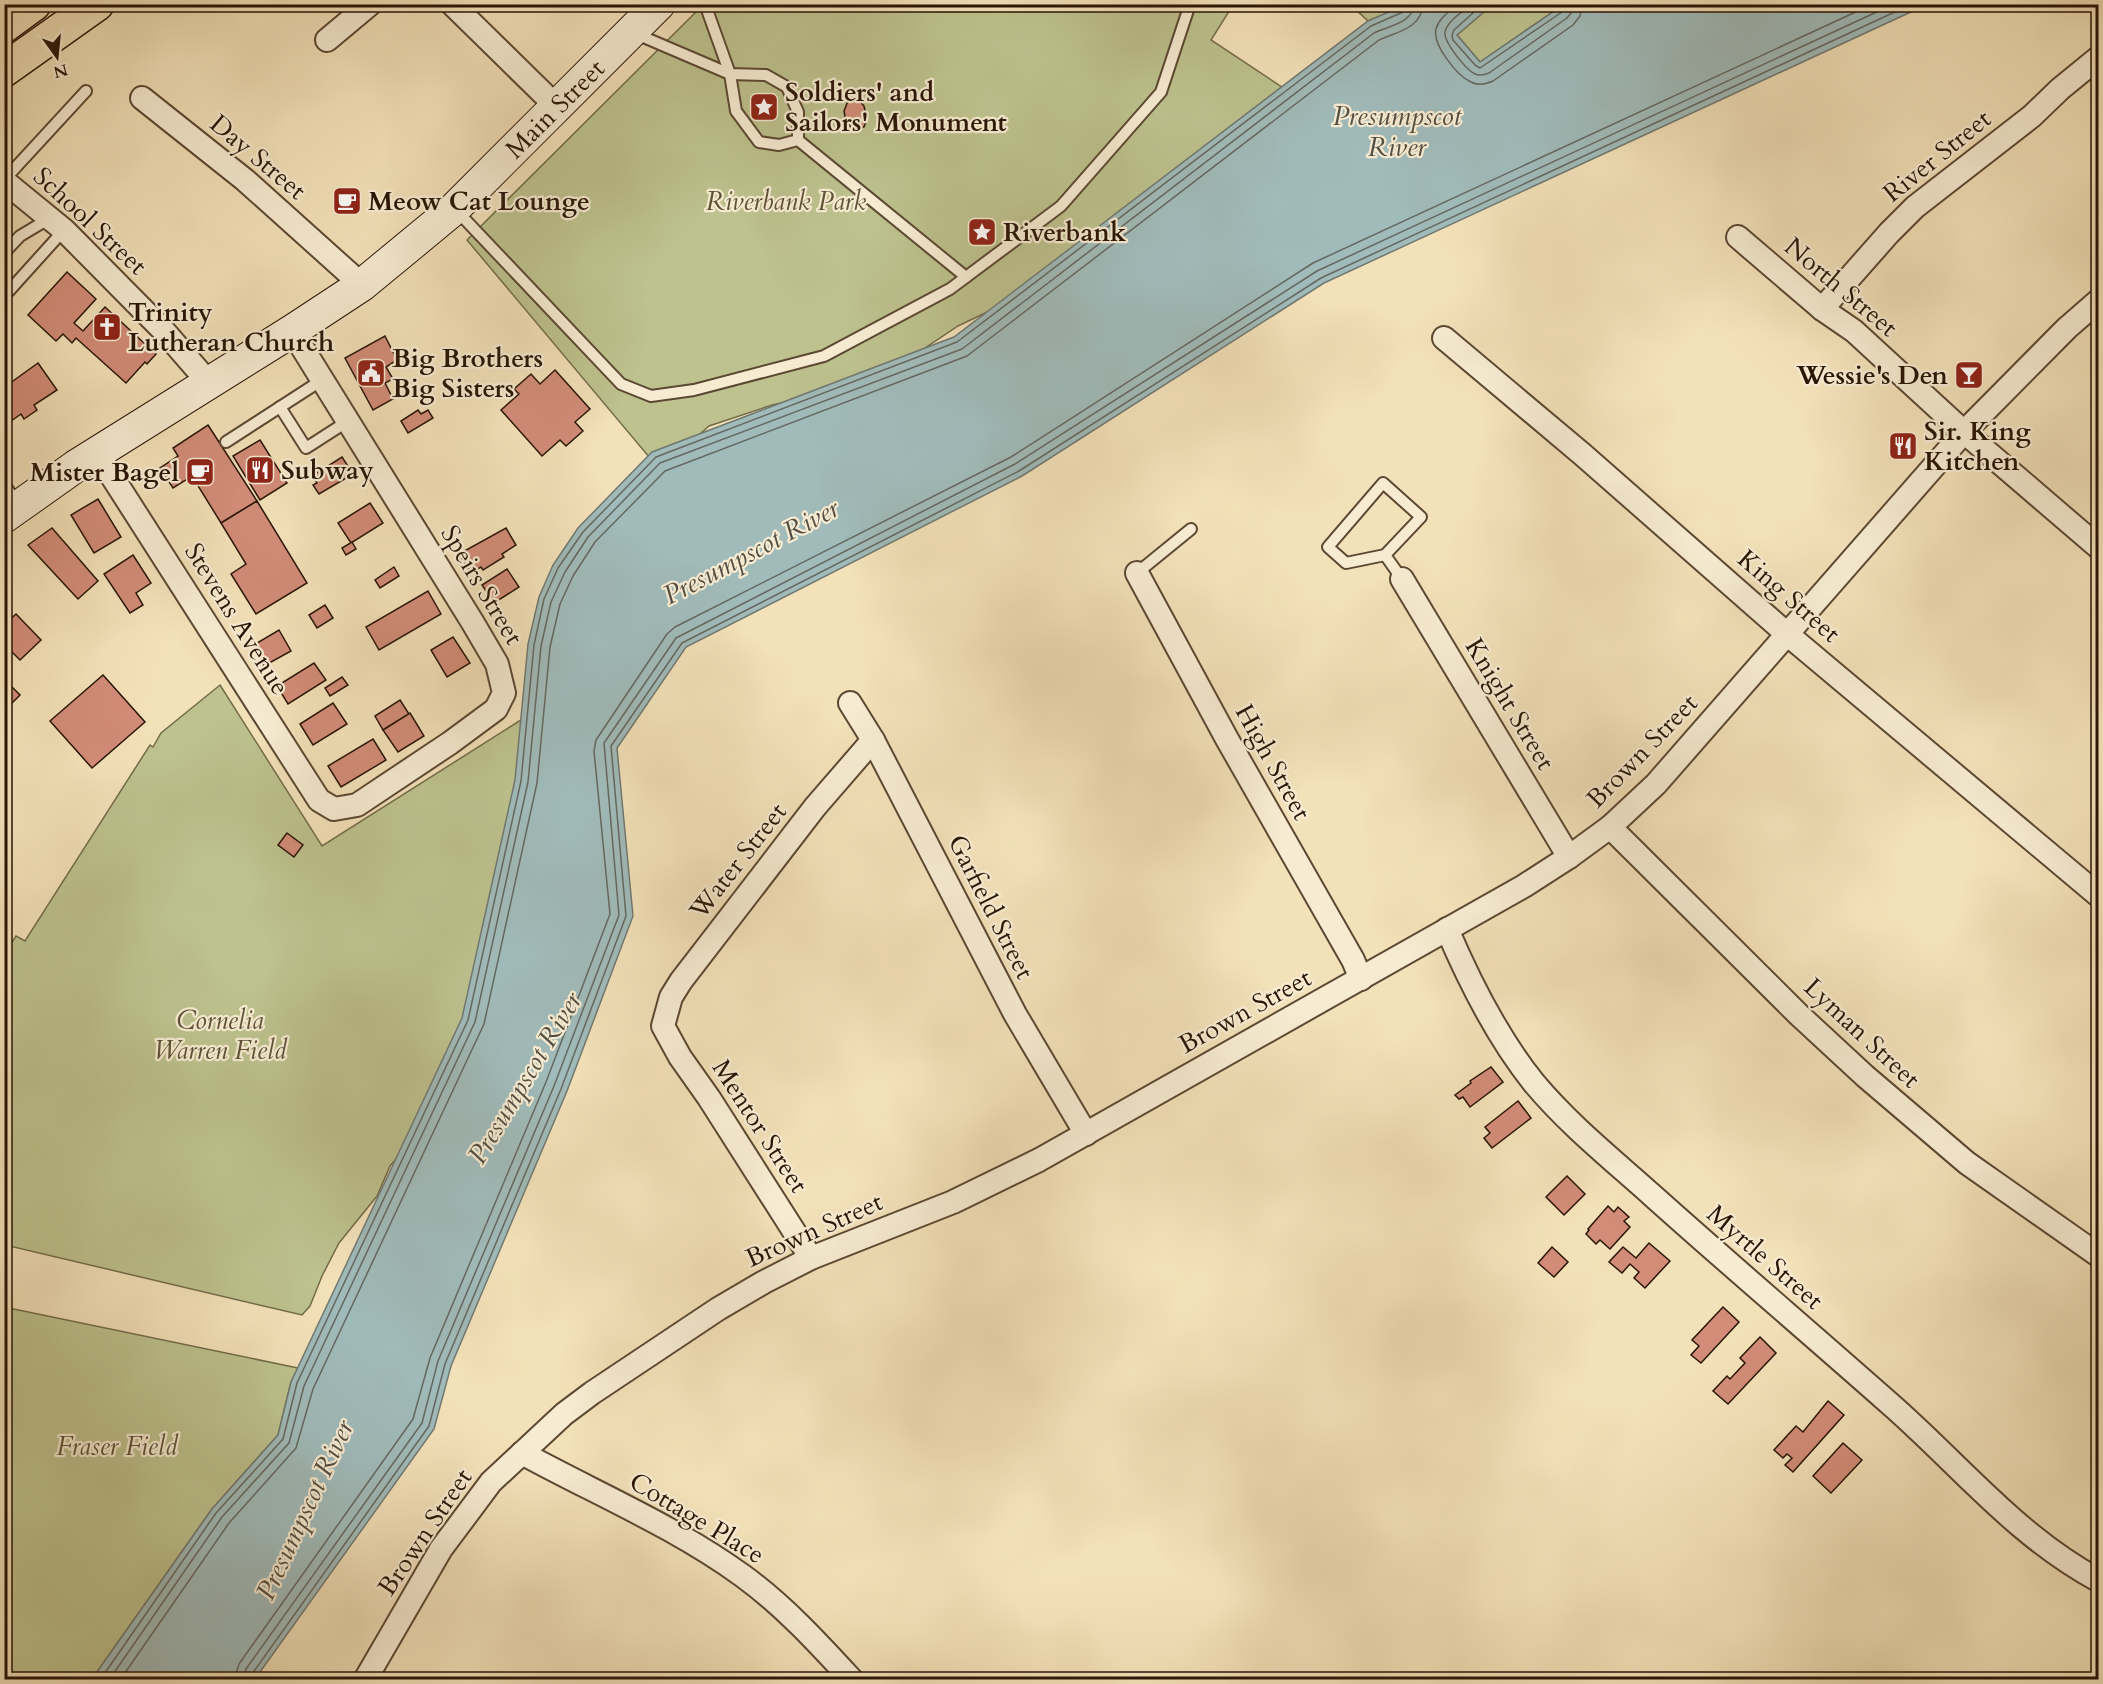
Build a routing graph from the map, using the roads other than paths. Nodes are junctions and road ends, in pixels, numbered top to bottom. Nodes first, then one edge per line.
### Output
1 (34, 4) edge
2 (97, 4) edge
3 (370, 4) edge
4 (452, 4) edge
5 (659, 4) edge
6 (705, 4) edge
7 (1190, 4) edge
8 (4, 26) edge
9 (631, 32) junction
10 (327, 40) dead end
11 (2098, 58) edge
12 (4, 70) edge
13 (730, 74) junction
14 (86, 91) dead end
15 (142, 98) dead end
16 (557, 107) junction
17 (798, 140) junction
18 (4, 180) edge
19 (454, 209) junction
20 (57, 224) junction
21 (1738, 237) dead end
22 (4, 253) edge
23 (966, 276) junction
24 (362, 285) junction
25 (9, 291) dead end
26 (2098, 301) edge
27 (1822, 309) junction
28 (291, 331) junction
29 (1444, 338) dead end
30 (322, 380) junction
31 (209, 383) junction
32 (280, 407) junction
33 (348, 421) junction
34 (1964, 432) junction
35 (226, 442) dead end
36 (97, 453) junction
37 (10, 502) edge
38 (1191, 529) dead end
39 (2098, 547) edge
40 (1385, 555) junction
41 (1137, 573) joint
42 (1402, 579) joint
43 (1787, 634) junction
44 (850, 703) dead end
45 (873, 740) junction
46 (334, 809) joint
47 (1610, 828) junction
48 (1569, 857) junction
49 (2098, 895) edge
50 (1447, 929) junction
51 (1361, 979) junction
52 (663, 1026) joint
53 (1086, 1134) junction
54 (2098, 1255) edge
55 (811, 1258) junction
56 (522, 1453) junction
57 (2098, 1580) edge
58 (365, 1680) edge
59 (852, 1680) edge

1 - 8 highway
2 - 12 highway
3 - 10 street
4 - 16 street
5 - 9 main road, Main Street
6 - 13 lane
7 - 23 lane
9 - 13 lane
9 - 16 main road, Main Street
11 - 27 street, River Street
13 - 17 lane
13 - 17 lane
14 - 18 lane
15 - 24 street, Day Street
16 - 19 main road, Main Street
17 - 23 lane
18 - 20 street, School Street
19 - 23 lane
19 - 24 main road, Main Street
20 - 22 lane
20 - 25 lane
20 - 31 street, School Street
21 - 27 street, North Street
24 - 28 main road, Main Street
26 - 34 street, Brown Street
27 - 34 street, North Street
28 - 30 street, Speirs Street
28 - 31 main road, Main Street
29 - 43 street, King Street
30 - 32 lane
30 - 33 street, Speirs Street
31 - 36 main road, Main Street
32 - 33 lane
32 - 35 lane
33 - 46 street, Speirs Street
34 - 39 street, North Street
34 - 43 street, Brown Street
36 - 37 main road, Main Street
36 - 46 street, Stevens Avenue
38 - 41 lane
40 - 40 lane
40 - 42 lane
41 - 51 street, High Street
42 - 48 street, Knight Street
43 - 47 street, Brown Street
43 - 49 street, King Street
44 - 45 street, Garfield Street
45 - 52 street, Water Street
45 - 53 street, Garfield Street
47 - 48 street, Brown Street
47 - 54 street, Lyman Street
48 - 50 street, Brown Street
50 - 51 street, Brown Street
50 - 57 street, Myrtle Street
51 - 53 street, Brown Street
52 - 55 street, Mentor Street
53 - 55 street, Brown Street
55 - 56 street, Brown Street
56 - 58 street, Brown Street
56 - 59 street, Cottage Place

